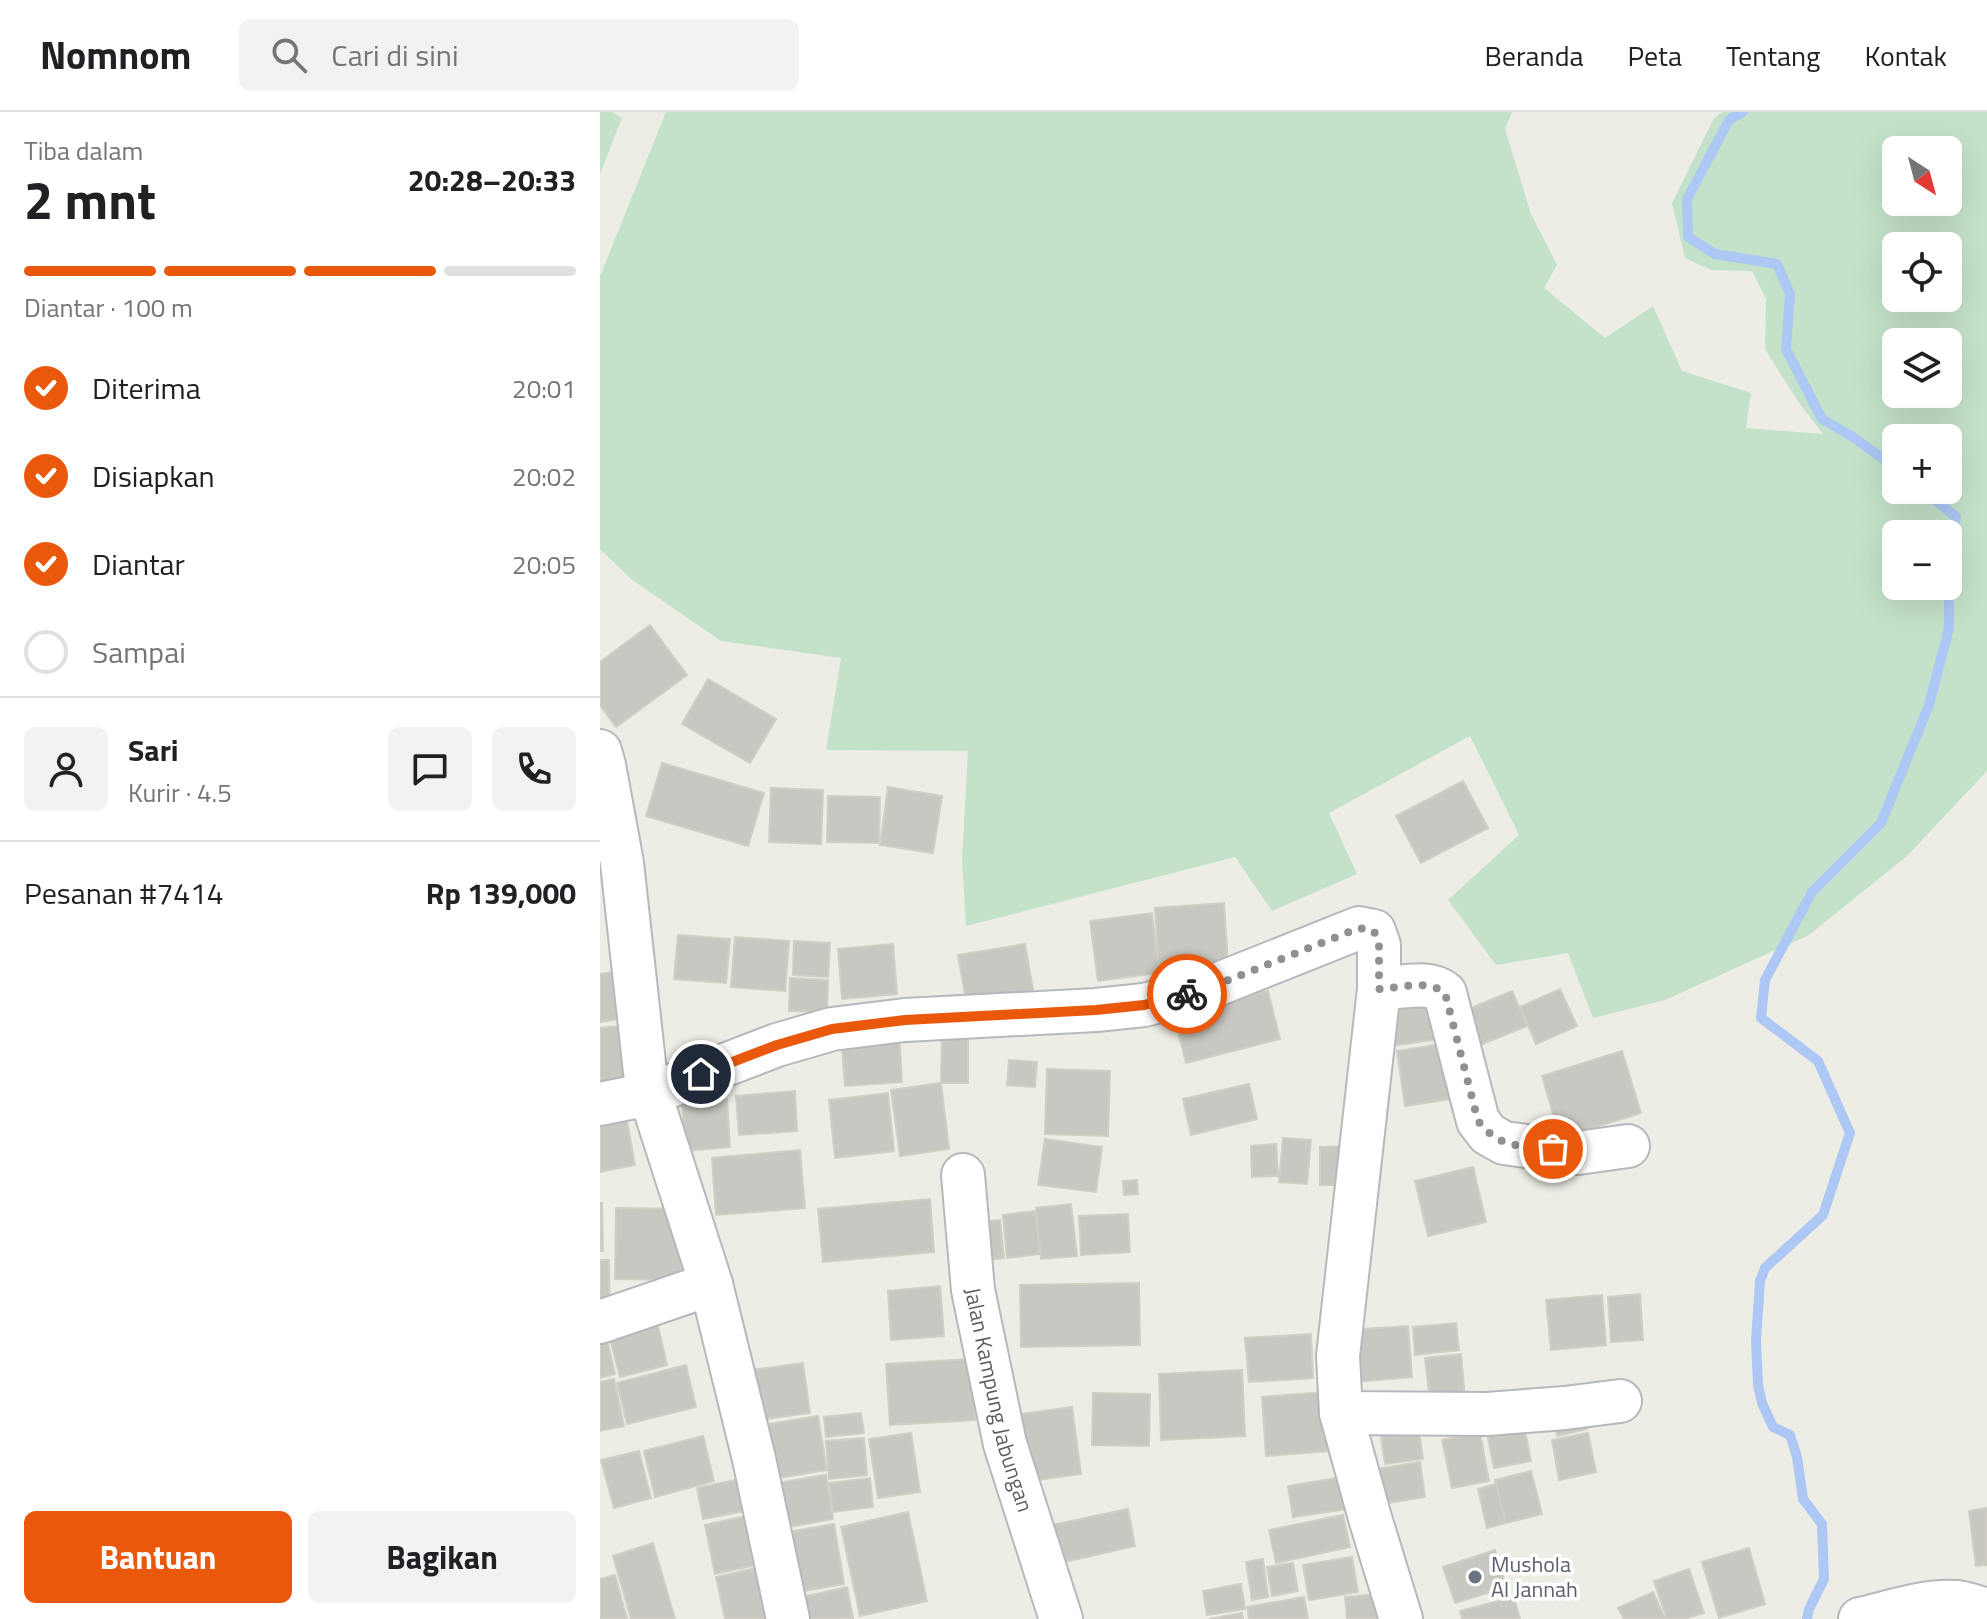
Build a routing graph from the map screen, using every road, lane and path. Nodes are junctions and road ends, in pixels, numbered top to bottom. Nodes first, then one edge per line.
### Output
1 (600, 751) edge
2 (611, 865) edge
3 (1379, 989) junction
4 (650, 1094) junction
5 (600, 1104) edge
6 (1628, 1146) dead end
7 (963, 1175) dead end
8 (711, 1284) junction
9 (600, 1322) edge
10 (1620, 1401) dead end
11 (1341, 1413) junction
12 (1987, 1610) edge
13 (788, 1619) edge
14 (1061, 1619) edge
15 (1401, 1619) edge
16 (1860, 1619) edge

1 - 2 street
2 - 4 street
3 - 4 street
3 - 6 street
3 - 11 street
4 - 5 street
4 - 8 street
7 - 14 street, Jalan Kampung Jabungan
8 - 9 street
8 - 13 street
10 - 11 street
11 - 15 street
12 - 16 street

